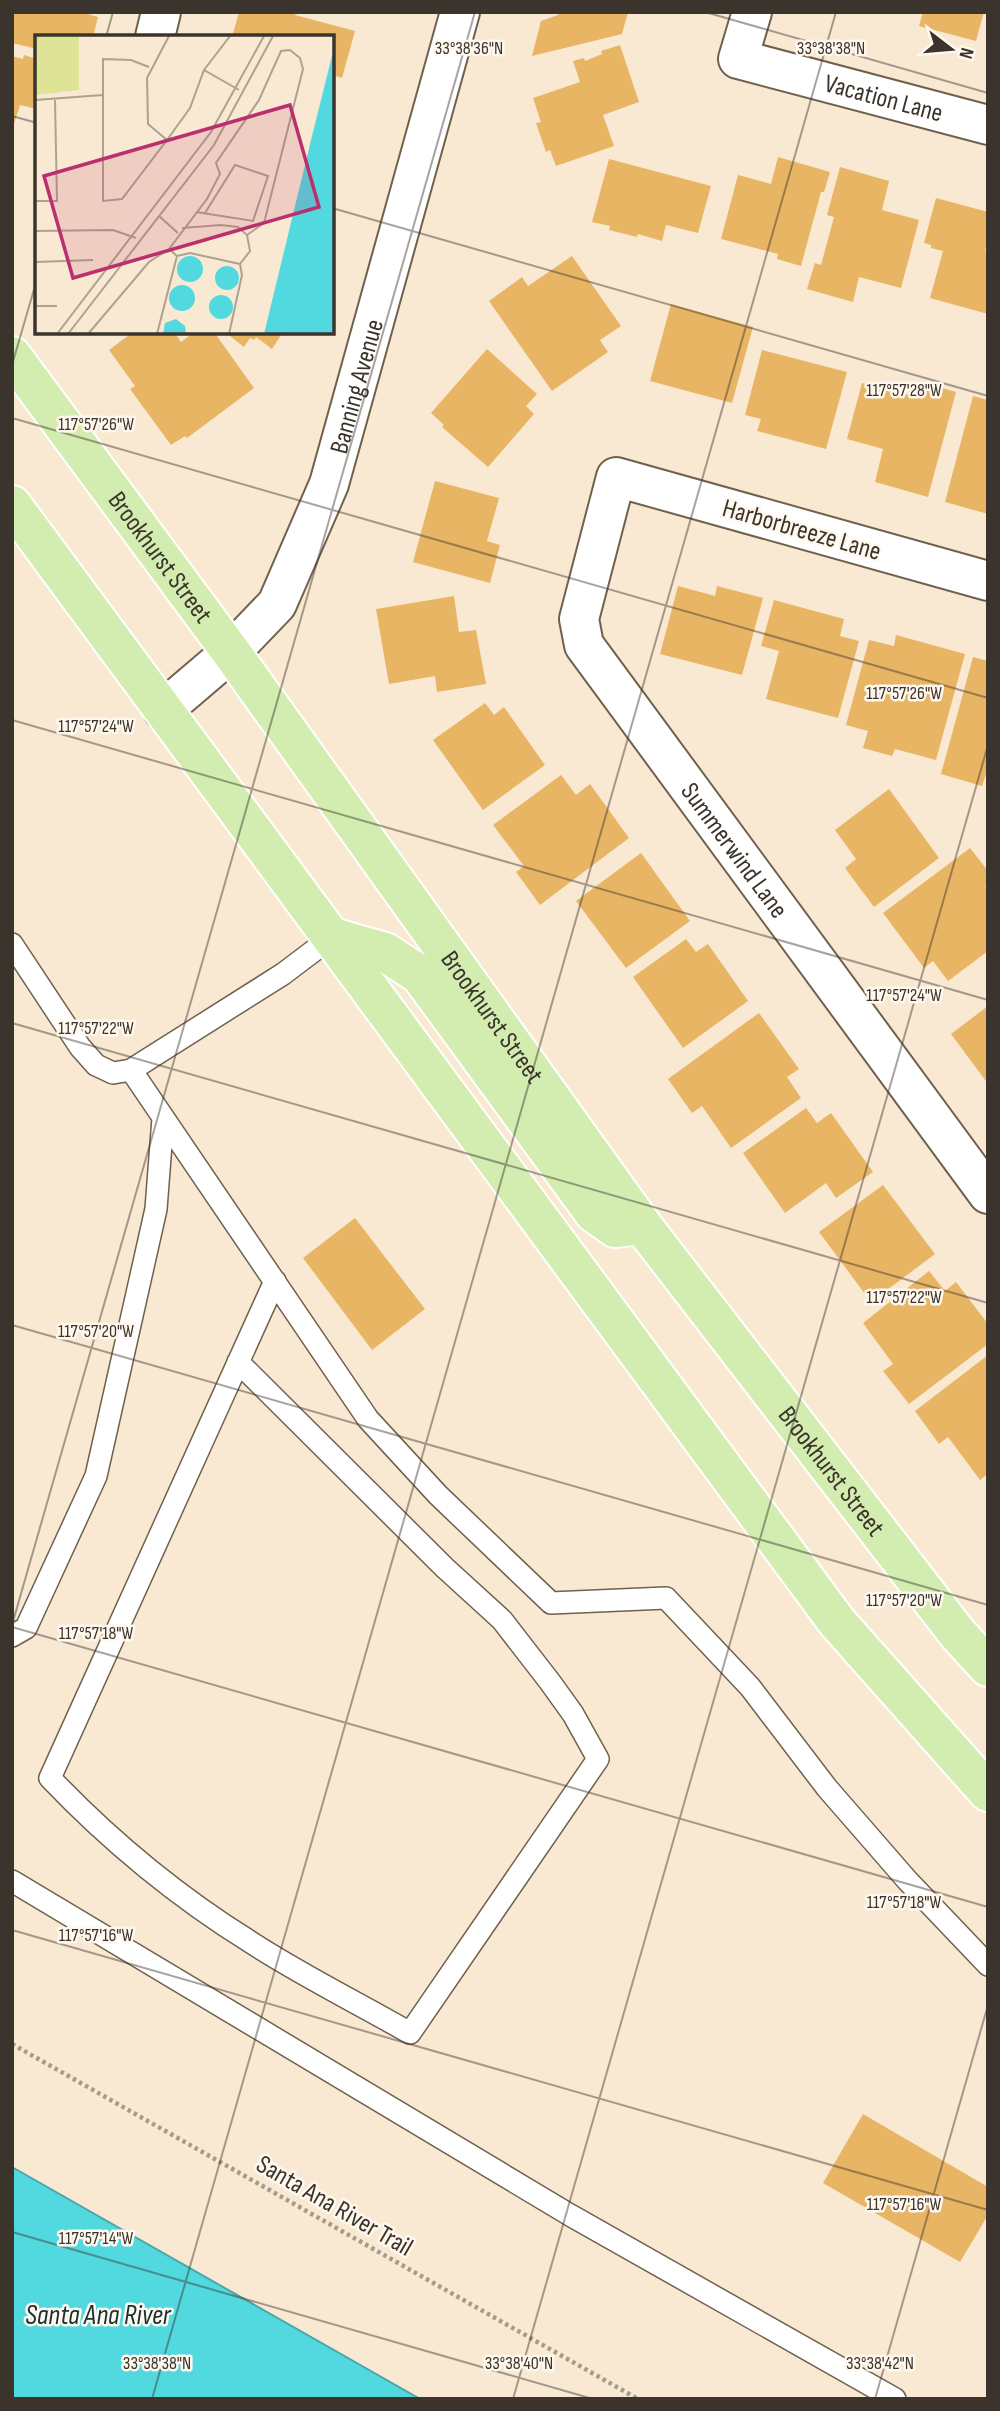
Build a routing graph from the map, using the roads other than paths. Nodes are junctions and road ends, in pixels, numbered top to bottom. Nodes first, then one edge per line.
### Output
1 (161, 12) edge
2 (460, 12) edge
3 (752, 12) edge
4 (155, 35) edge
5 (988, 125) edge
6 (12, 356) edge
7 (617, 477) joint
8 (12, 505) edge
9 (988, 581) edge
10 (230, 652) junction
11 (163, 710) junction
12 (332, 937) junction
13 (12, 944) edge
14 (131, 1070) junction
15 (163, 1118) junction
16 (988, 1194) edge
17 (642, 1225) junction
18 (275, 1282) junction
19 (239, 1362) junction
20 (12, 1636) edge
21 (988, 1667) edge
22 (988, 1792) edge
23 (12, 1881) edge
24 (988, 1965) edge
25 (895, 2399) edge

1 - 4 street
2 - 10 street, Banning Avenue
3 - 5 street, Vacation Lane
6 - 10 main road, Brookhurst Street
7 - 9 street, Harborbreeze Lane
7 - 16 street, Summerwind Lane
8 - 11 main road
10 - 11 street, Banning Avenue
10 - 17 main road, Brookhurst Street
11 - 12 main road
12 - 14 lane
12 - 17 main road
12 - 22 main road
13 - 14 lane
14 - 15 lane
15 - 18 lane
15 - 20 lane
17 - 21 main road, Brookhurst Street
18 - 19 lane
18 - 24 lane
19 - 19 lane
23 - 25 lane

